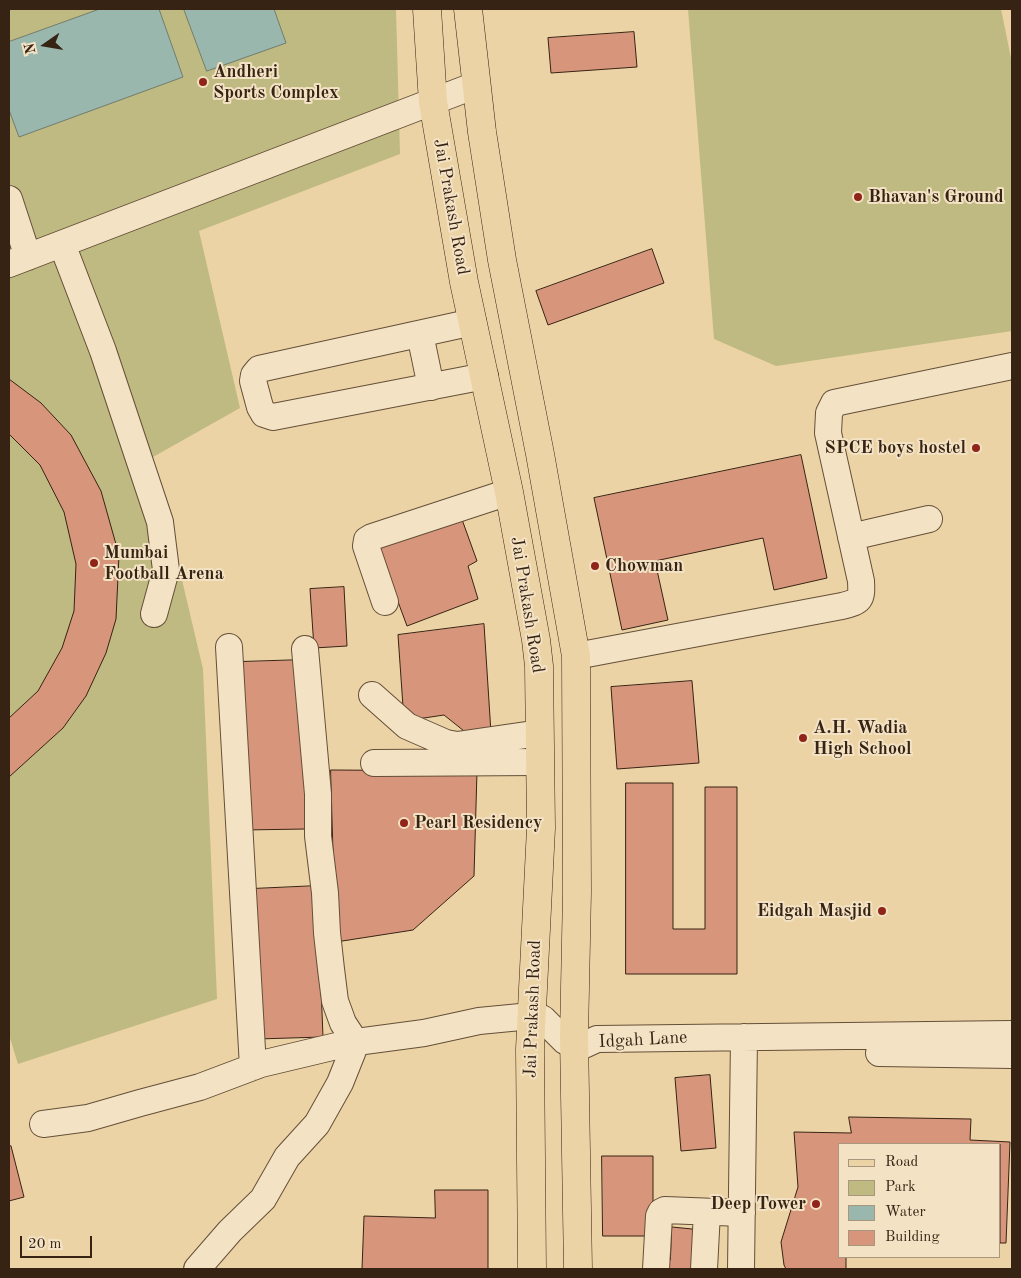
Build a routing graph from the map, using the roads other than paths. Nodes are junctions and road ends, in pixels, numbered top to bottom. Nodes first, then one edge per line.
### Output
1 (427, 9) edge
2 (468, 9) edge
3 (476, 85) junction
4 (433, 102) junction
5 (9, 199) edge
6 (62, 244) junction
7 (18, 261) edge
8 (473, 322) junction
9 (420, 334) junction
10 (1012, 366) edge
11 (485, 376) junction
12 (431, 386) junction
13 (509, 492) junction
14 (929, 520) dead end
15 (851, 537) junction
16 (385, 602) dead end
17 (154, 614) dead end
18 (229, 646) dead end
19 (305, 650) dead end
20 (576, 656) junction
21 (372, 695) dead end
22 (540, 733) junction
23 (540, 762) junction
24 (374, 763) dead end
25 (531, 1016) junction
26 (356, 1043) junction
27 (744, 1044) junction
28 (1011, 1044) edge
29 (579, 1046) junction
30 (253, 1067) junction
31 (43, 1124) dead end
32 (707, 1212) junction
33 (742, 1213) junction
34 (197, 1269) edge
35 (532, 1269) edge
36 (578, 1269) edge
37 (656, 1269) edge
38 (704, 1269) edge
39 (741, 1269) edge

1 - 4 main road, Jai Prakash Road
2 - 3 main road
3 - 4 street
3 - 20 main road
4 - 6 street
4 - 8 main road, Jai Prakash Road
5 - 7 street
6 - 7 street
6 - 17 street
8 - 9 street
8 - 11 main road, Jai Prakash Road
9 - 12 street
9 - 12 street
10 - 15 street
11 - 12 street
11 - 13 main road, Jai Prakash Road
13 - 16 street
13 - 22 main road, Jai Prakash Road
14 - 15 street
15 - 20 street
18 - 30 street
19 - 26 street
20 - 29 main road
21 - 22 street
22 - 23 main road, Jai Prakash Road
23 - 24 street
23 - 25 main road, Jai Prakash Road
25 - 26 street
25 - 29 street
25 - 35 main road, Jai Prakash Road
26 - 30 street
26 - 34 street
27 - 28 street, Idgah Lane
27 - 29 street, Idgah Lane
27 - 33 street
29 - 36 main road
30 - 31 street
32 - 33 street
32 - 37 street
32 - 38 street
33 - 39 street

